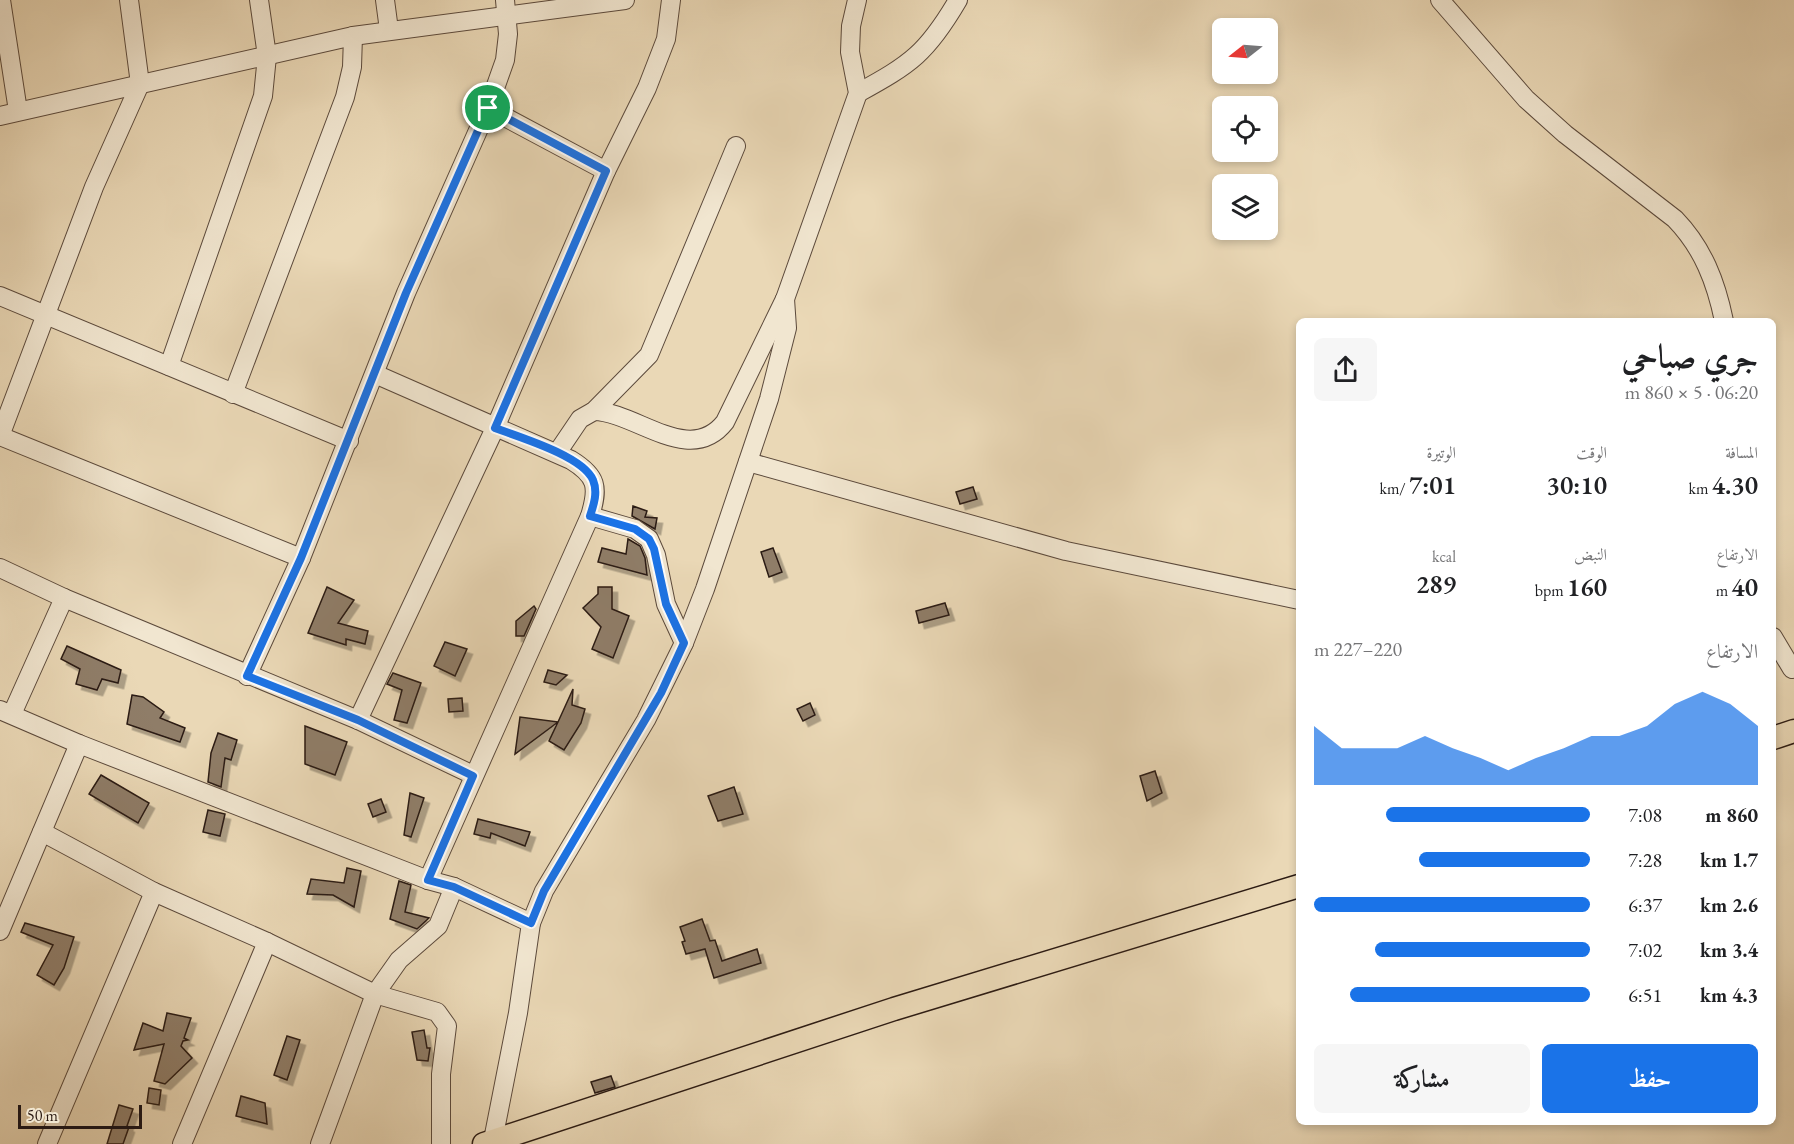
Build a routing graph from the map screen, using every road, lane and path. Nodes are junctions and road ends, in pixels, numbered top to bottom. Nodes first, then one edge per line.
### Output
1 (1, 0) edge
2 (129, 0) edge
3 (259, 0) edge
4 (385, 0) edge
5 (625, 0) edge
6 (671, 0) edge
7 (857, 0) edge
8 (958, 0) edge
9 (1440, 0) edge
10 (506, 7) edge
11 (389, 30) junction
12 (353, 36) junction
13 (267, 56) junction
14 (140, 84) junction
15 (858, 93) junction
16 (488, 108) junction
17 (18, 111) junction
18 (0, 116) edge
19 (736, 146) dead end
20 (606, 171) junction
21 (0, 296) edge
22 (785, 299) junction
23 (46, 313) junction
24 (1723, 318) edge
25 (169, 366) junction
26 (375, 374) junction
27 (233, 394) junction
28 (594, 411) junction
29 (495, 428) junction
30 (0, 436) edge
31 (349, 441) junction
32 (557, 453) junction
33 (748, 462) junction
34 (590, 516) junction
35 (301, 558) junction
36 (0, 568) edge
37 (64, 598) junction
38 (1296, 599) edge
39 (1776, 642) edge
40 (684, 643) junction
41 (1776, 668) edge
42 (1793, 669) edge
43 (247, 676) junction
44 (6, 712) edge
45 (358, 720) junction
46 (1794, 731) edge
47 (1776, 737) edge
48 (79, 744) junction
49 (473, 776) junction
50 (42, 832) junction
51 (428, 880) junction
52 (454, 887) junction
53 (1296, 887) edge
54 (154, 892) junction
55 (531, 923) junction
56 (0, 931) edge
57 (267, 942) junction
58 (375, 994) junction
59 (489, 1142) edge
60 (47, 1144) edge
61 (182, 1144) edge
62 (320, 1144) edge
63 (441, 1144) edge

1 - 17 street
2 - 14 street
3 - 13 street
4 - 11 street
5 - 10 street
6 - 20 street
7 - 15 street
8 - 15 street
9 - 24 street
10 - 11 street
10 - 16 street
11 - 12 street
12 - 13 street
12 - 27 street
13 - 14 street
13 - 25 street
14 - 17 street
14 - 23 street
15 - 22 street
16 - 20 street
16 - 26 street
17 - 18 street
19 - 28 street
20 - 29 street
21 - 23 street
22 - 28 street
22 - 33 street
23 - 25 street
23 - 30 street
25 - 27 street
26 - 29 street
26 - 31 street
27 - 31 street
28 - 32 street
29 - 32 street
29 - 45 street
30 - 35 street
31 - 35 street
32 - 34 street
33 - 38 street
33 - 40 street
34 - 40 street
34 - 49 street
35 - 43 street
36 - 37 street
37 - 43 street
37 - 44 street
39 - 42 street
40 - 55 street
41 - 42 street
43 - 45 street
44 - 48 street
45 - 49 street
46 - 47 main road
48 - 50 street
48 - 51 street
49 - 51 street
50 - 54 street
50 - 56 street
51 - 52 street
52 - 55 street
52 - 58 street
53 - 59 main road
54 - 57 street
54 - 60 street
55 - 59 street
57 - 58 street
57 - 61 street
58 - 62 street
58 - 63 street

